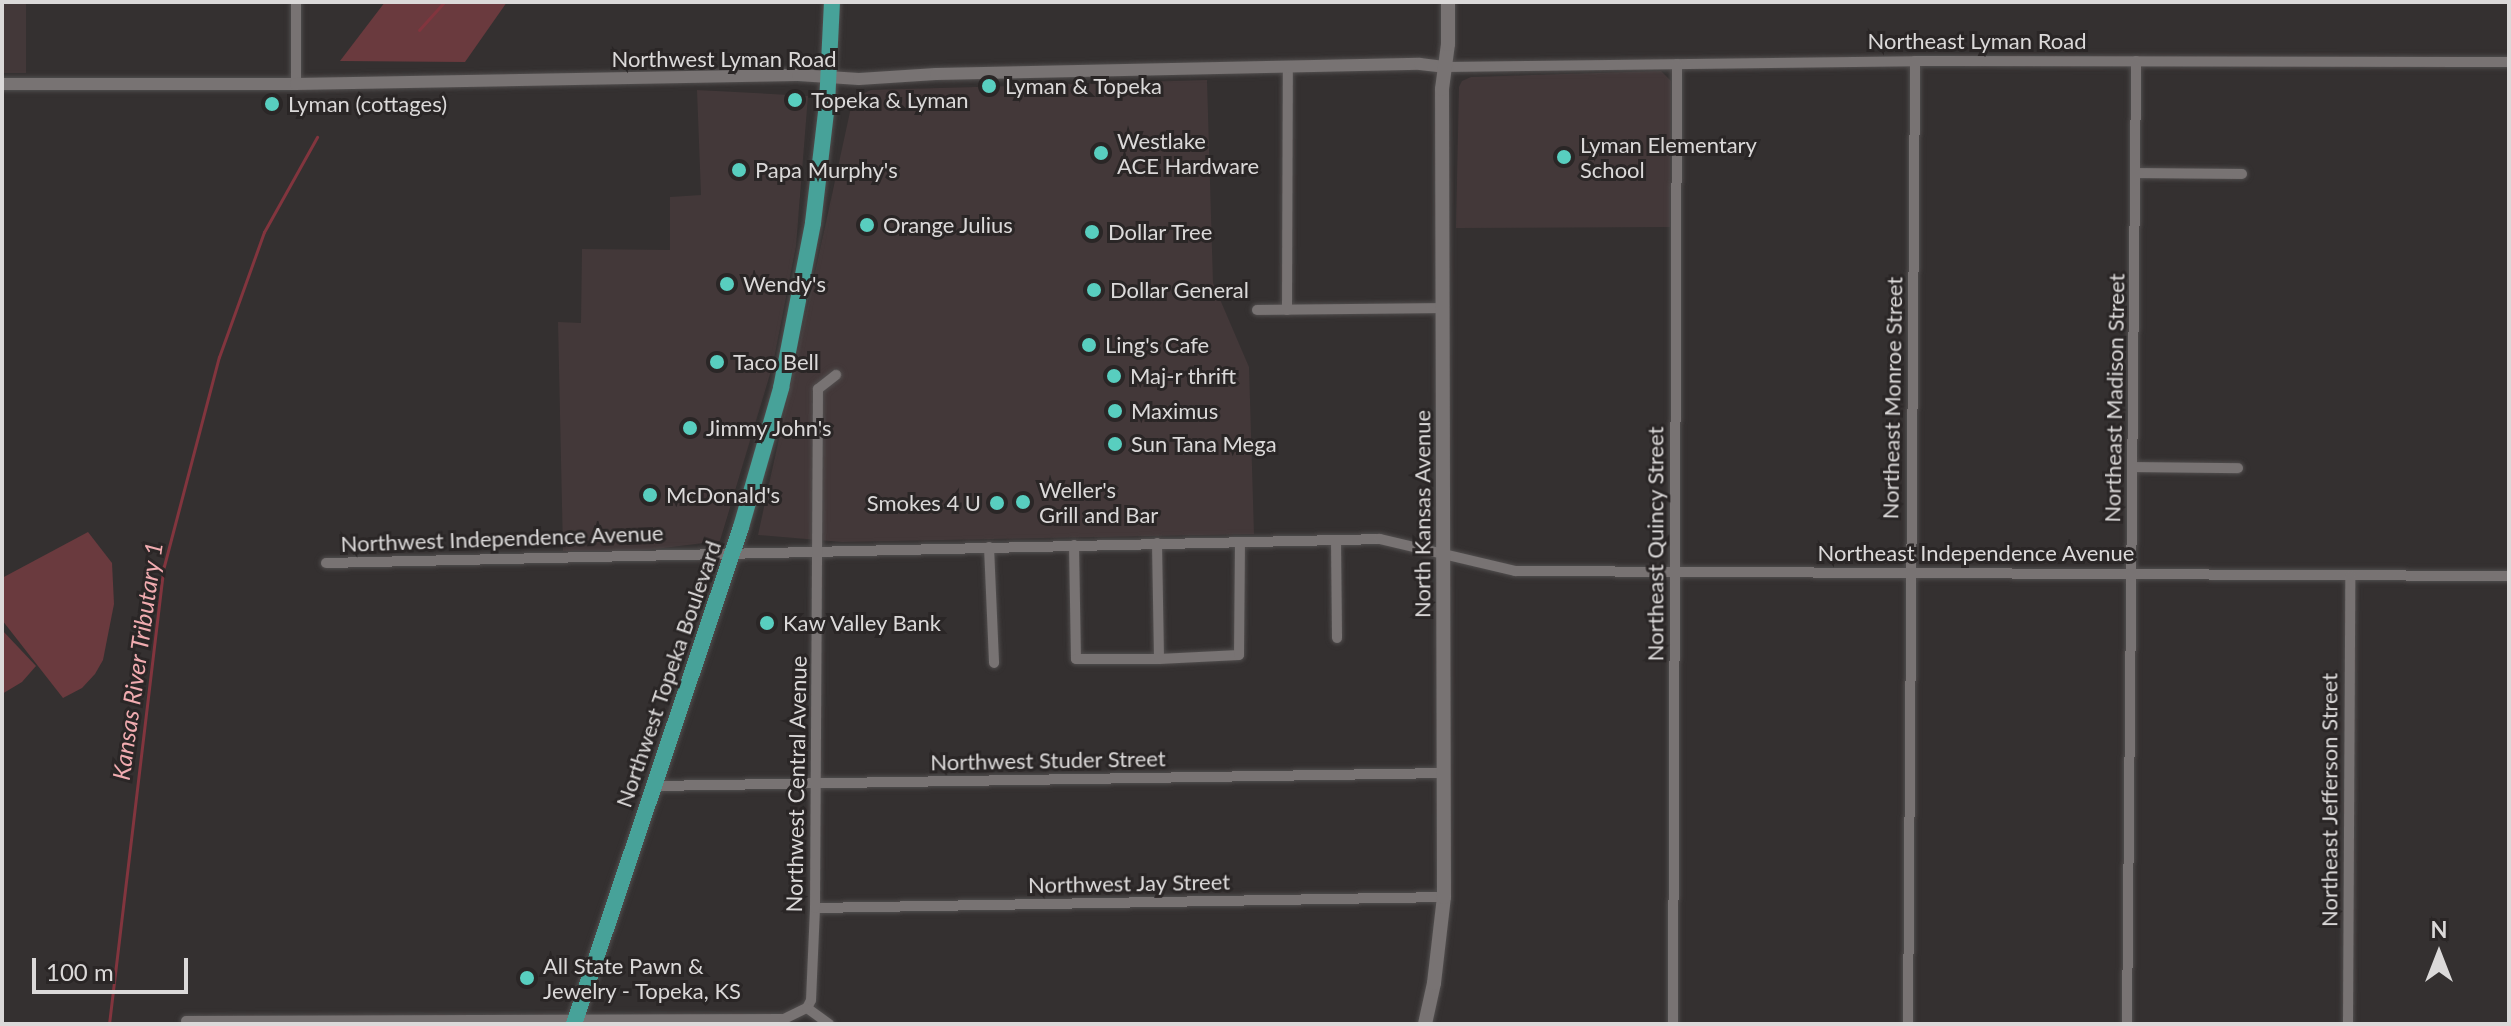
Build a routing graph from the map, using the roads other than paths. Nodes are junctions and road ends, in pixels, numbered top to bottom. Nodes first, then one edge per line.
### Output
1 (296, 2) edge
2 (832, 2) edge
3 (1448, 2) edge
4 (1915, 61) junction
5 (2136, 61) junction
6 (2509, 62) edge
7 (1677, 64) junction
8 (1445, 67) junction
9 (1288, 69) junction
10 (829, 77) junction
11 (2, 84) edge
12 (296, 84) junction
13 (2136, 173) junction
14 (2242, 174) dead end
15 (1444, 308) junction
16 (1257, 310) dead end
17 (1287, 310) junction
18 (836, 375) dead end
19 (2134, 467) junction
20 (2238, 468) dead end
21 (1336, 540) junction
22 (1240, 542) junction
23 (1157, 543) junction
24 (1074, 545) junction
25 (989, 547) junction
26 (815, 551) junction
27 (732, 552) junction
28 (1444, 553) junction
29 (326, 563) dead end
30 (1676, 571) junction
31 (1910, 573) junction
32 (2132, 574) junction
33 (2350, 576) junction
34 (2509, 576) edge
35 (1337, 638) dead end
36 (1159, 659) junction
37 (994, 663) dead end
38 (1444, 773) junction
39 (815, 784) junction
40 (654, 786) junction
41 (1444, 897) junction
42 (815, 908) junction
43 (807, 1008) junction
44 (186, 1021) dead end
45 (575, 1022) edge
46 (673, 1022) edge
47 (829, 1024) edge
48 (1425, 1024) edge
49 (1673, 1024) edge
50 (1908, 1024) edge
51 (2127, 1024) edge
52 (2348, 1024) edge

1 - 12 street
2 - 10 main road, Northwest Topeka Boulevard
3 - 8 main road, North Kansas Avenue
4 - 5 street, Northeast Lyman Road
4 - 7 street, Northeast Lyman Road
4 - 31 street, Northeast Monroe Street
5 - 6 street, Northeast Lyman Road
5 - 13 street, Northeast Madison Street
7 - 8 street, Northeast Lyman Road
7 - 30 street, Northeast Quincy Street
8 - 9 street, Northwest Lyman Road
8 - 15 main road, North Kansas Avenue
9 - 10 street, Northwest Lyman Road
9 - 17 street
10 - 12 street, Northwest Lyman Road
10 - 27 main road, Northwest Topeka Boulevard
11 - 12 street, Northwest Lyman Road
13 - 14 street
13 - 19 street, Northeast Madison Street
15 - 17 street
15 - 28 main road, North Kansas Avenue
16 - 17 street
18 - 26 street, Northwest Central Avenue
19 - 20 street
19 - 32 street, Northeast Madison Street
21 - 22 street, Northwest Independence Avenue
21 - 28 street, Northwest Independence Avenue
21 - 35 street
22 - 23 street, Northwest Independence Avenue
22 - 36 street
23 - 24 street, Northwest Independence Avenue
23 - 36 street
24 - 25 street, Northwest Independence Avenue
24 - 36 street
25 - 26 street, Northwest Independence Avenue
25 - 37 street
26 - 27 street, Northwest Independence Avenue
26 - 39 street, Northwest Central Avenue
27 - 29 street, Northwest Independence Avenue
27 - 40 main road, Northwest Topeka Boulevard
28 - 30 street, Northeast Independence Avenue
28 - 38 main road, North Kansas Avenue
30 - 31 street, Northeast Independence Avenue
30 - 49 street, Northeast Quincy Street
31 - 32 street, Northeast Independence Avenue
31 - 50 street, Northeast Monroe Street
32 - 33 street, Northeast Independence Avenue
32 - 51 street, Northeast Madison Street
33 - 34 street, Northeast Independence Avenue
33 - 52 street, Northeast Jefferson Street
38 - 39 street, Northwest Studer Street
38 - 41 main road, North Kansas Avenue
39 - 40 street, Northwest Studer Street
39 - 42 street, Northwest Central Avenue
40 - 45 main road, Northwest Topeka Boulevard
41 - 42 street, Northwest Jay Street
41 - 48 main road, North Kansas Avenue
42 - 43 street, Northwest Central Avenue
43 - 46 street
43 - 47 street
44 - 45 street
45 - 46 street

